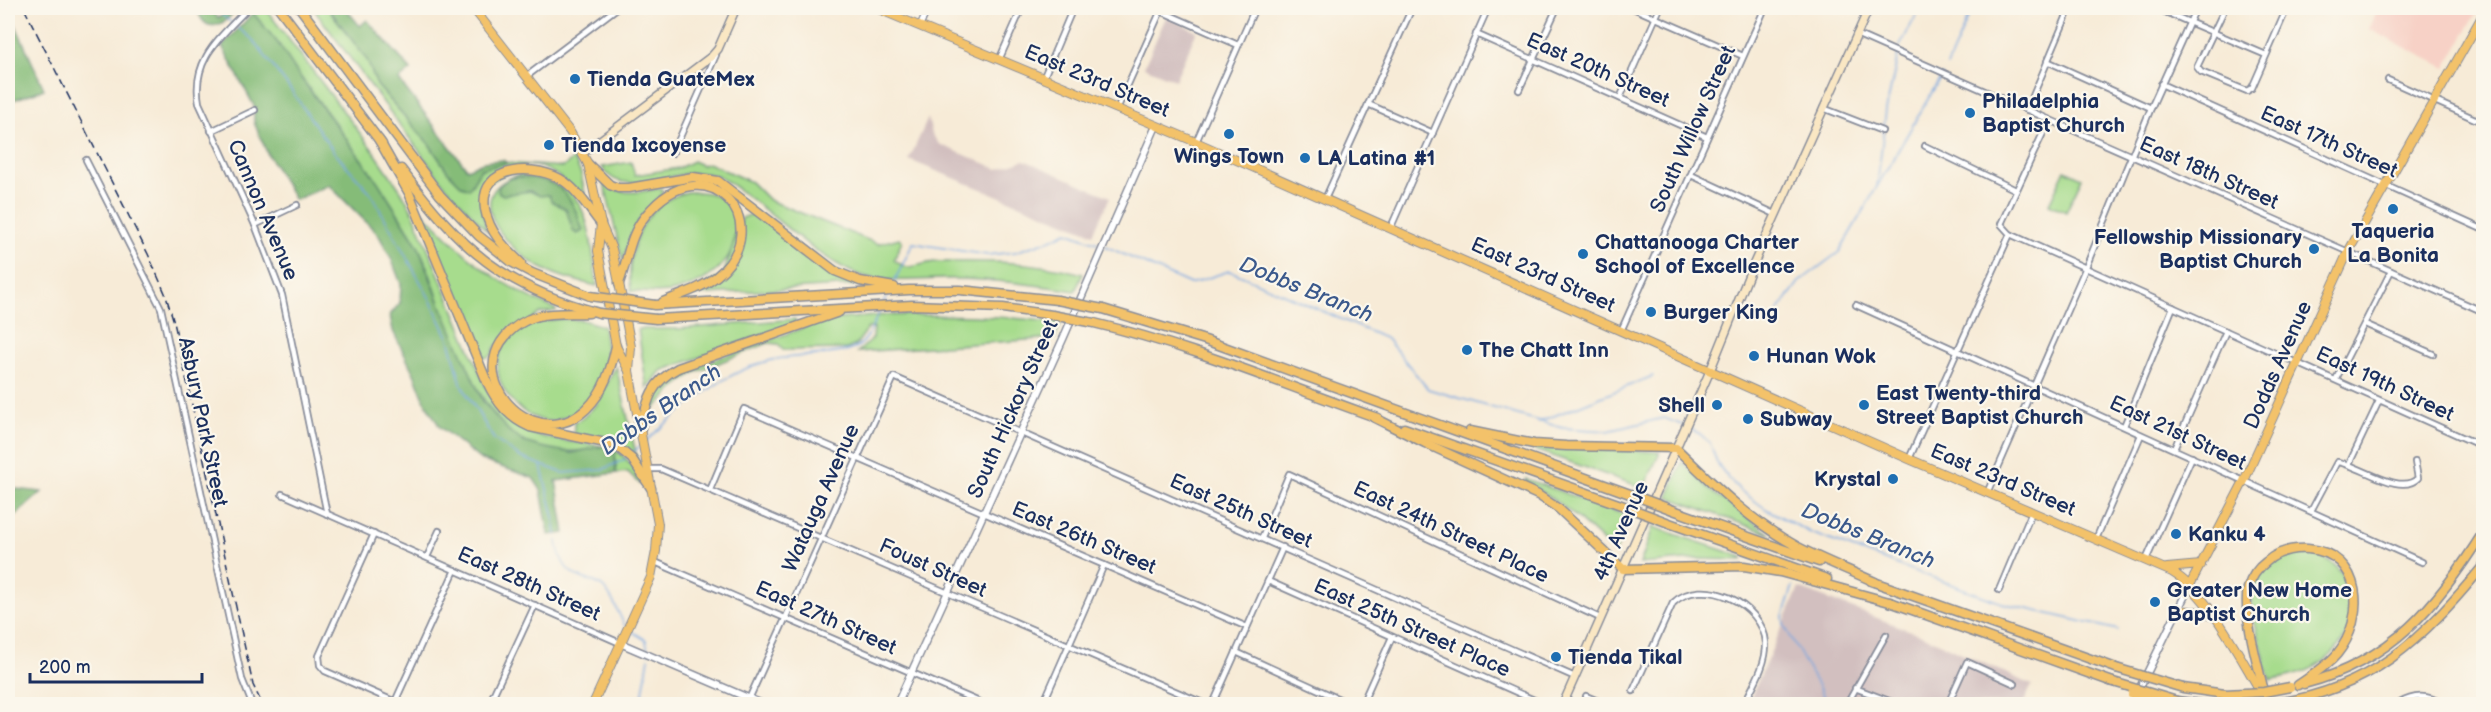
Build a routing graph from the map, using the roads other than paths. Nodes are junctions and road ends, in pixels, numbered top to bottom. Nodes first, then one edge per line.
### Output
1 (248, 8) edge
2 (279, 8) edge
3 (300, 8) edge
4 (473, 8) edge
5 (617, 8) edge
6 (736, 8) edge
7 (876, 8) edge
8 (928, 8) edge
9 (1022, 8) edge
10 (1073, 8) edge
11 (1154, 8) edge
12 (1255, 8) edge
13 (1412, 8) edge
14 (1488, 8) edge
15 (1557, 8) edge
16 (1633, 8) edge
17 (1660, 8) edge
18 (1765, 8) edge
19 (1869, 8) edge
20 (2070, 8) edge
21 (2156, 8) edge
22 (2196, 8) edge
23 (2225, 8) edge
24 (2287, 8) edge
25 (1162, 9) edge
26 (2484, 13) edge
27 (1656, 18) junction
28 (2189, 22) junction
29 (920, 26) junction
30 (2214, 33) junction
31 (1476, 34) junction
32 (1856, 34) junction
33 (1238, 45) junction
34 (718, 49) junction
35 (2266, 55) junction
36 (1743, 56) junction
37 (999, 60) junction
38 (1533, 60) junction
39 (2047, 62) junction
40 (527, 76) junction
41 (1043, 79) junction
42 (2388, 80) dead end
43 (2161, 84) junction
44 (1519, 90) dead end
45 (1620, 98) junction
46 (2435, 101) junction
47 (1368, 104) junction
48 (1823, 108) junction
49 (2151, 108) junction
50 (255, 110) dead end
51 (1116, 110) junction
52 (2027, 110) junction
53 (2049, 120) junction
54 (2484, 123) edge
55 (1156, 126) junction
56 (211, 131) junction
57 (1882, 131) dead end
58 (1433, 133) junction
59 (1707, 137) junction
60 (380, 141) junction
61 (1196, 142) junction
62 (1925, 146) dead end
63 (583, 153) junction
64 (673, 153) dead end
65 (2132, 156) junction
66 (86, 160) dead end
67 (588, 164) junction
68 (1691, 175) junction
69 (2387, 185) junction
70 (2016, 190) junction
71 (1324, 199) junction
72 (297, 205) dead end
73 (1776, 214) junction
74 (601, 224) junction
75 (255, 225) junction
76 (1390, 227) junction
77 (2484, 230) edge
78 (2010, 234) junction
79 (2348, 252) junction
80 (2086, 267) junction
81 (2391, 271) junction
82 (532, 273) junction
83 (619, 283) junction
84 (909, 290) junction
85 (655, 305) junction
86 (1856, 305) dead end
87 (2173, 307) junction
88 (854, 308) junction
89 (2484, 312) edge
90 (599, 313) junction
91 (2365, 324) junction
92 (1621, 331) junction
93 (2226, 331) junction
94 (616, 346) junction
95 (1958, 351) junction
96 (2433, 354) dead end
97 (2299, 362) junction
98 (629, 370) junction
99 (1710, 371) junction
100 (894, 377) joint
101 (2336, 379) junction
102 (2034, 386) junction
103 (2379, 401) junction
104 (1373, 417) junction
105 (1444, 426) junction
106 (2124, 426) junction
107 (1020, 432) junction
108 (2141, 435) junction
109 (641, 440) junction
110 (2484, 447) edge
111 (1676, 448) junction
112 (2174, 449) junction
113 (2192, 457) junction
114 (858, 458) junction
115 (1910, 459) junction
116 (2415, 462) dead end
117 (2349, 465) junction
118 (647, 468) junction
119 (2244, 481) junction
120 (651, 488) junction
121 (710, 490) junction
122 (1987, 493) junction
123 (282, 495) dead end
124 (2311, 511) junction
125 (2032, 512) junction
126 (984, 513) junction
127 (327, 514) junction
128 (439, 531) dead end
129 (2484, 531) edge
130 (375, 534) junction
131 (822, 537) junction
132 (1262, 538) junction
133 (2096, 540) junction
134 (1282, 547) junction
135 (427, 557) junction
136 (2146, 560) junction
137 (655, 562) junction
138 (2422, 562) dead end
139 (1104, 565) junction
140 (2201, 565) junction
141 (2484, 565) edge
142 (2164, 568) junction
143 (1623, 569) junction
144 (455, 570) junction
145 (1268, 581) junction
146 (1875, 582) junction
147 (2190, 585) junction
148 (1999, 590) dead end
149 (948, 593) junction
150 (1893, 603) junction
151 (535, 605) junction
152 (2178, 610) junction
153 (2214, 616) junction
154 (785, 618) junction
155 (1600, 618) junction
156 (1247, 627) junction
157 (1886, 635) dead end
158 (1392, 637) junction
159 (620, 643) junction
160 (1069, 646) junction
161 (1236, 652) junction
162 (911, 674) junction
163 (1575, 677) junction
164 (2109, 683) junction
165 (2015, 684) dead end
166 (2294, 686) junction
167 (1855, 688) junction
168 (1633, 691) dead end
169 (1586, 696) dead end
170 (749, 699) junction
171 (2268, 703) edge
172 (397, 704) edge
173 (252, 705) edge
174 (489, 705) edge
175 (593, 705) edge
176 (762, 705) edge
177 (897, 705) edge
178 (984, 705) edge
179 (1042, 705) edge
180 (1205, 705) edge
181 (1213, 705) edge
182 (1350, 705) edge
183 (1362, 705) edge
184 (1543, 705) edge
185 (1563, 705) edge
186 (1605, 705) edge
187 (1744, 705) edge
188 (1847, 705) edge
189 (1897, 705) edge
190 (1948, 705) edge
191 (2132, 705) edge
192 (2159, 705) edge
193 (2200, 705) edge
194 (2398, 705) edge
195 (2442, 705) edge

1 - 56 street, Cannon Avenue
2 - 60 highway
3 - 82 highway
4 - 40 main road
5 - 40 street
6 - 34 main road
7 - 29 main road, East 23rd Street
8 - 29 street
9 - 37 street
10 - 41 street
11 - 25 street
12 - 33 street
13 - 47 street
14 - 31 street
15 - 38 street
16 - 27 street
17 - 27 street
18 - 36 street, South Willow Street
19 - 32 main road, 4th Avenue
20 - 39 street
21 - 28 street
22 - 28 street
23 - 30 street
24 - 35 street
25 - 33 street
25 - 51 street
26 - 46 main road, Dodds Avenue
27 - 36 street
27 - 45 street
28 - 30 street
28 - 43 street
29 - 37 main road, East 23rd Street
30 - 35 street
30 - 35 street
31 - 38 street, East 20th Street
31 - 58 street
32 - 48 main road, 4th Avenue
32 - 52 street, East 18th Street
33 - 61 street
34 - 63 main road
34 - 64 street
36 - 59 street, South Willow Street
37 - 41 main road, East 23rd Street
38 - 44 street
38 - 45 street, East 20th Street
39 - 49 street
39 - 52 street
40 - 63 main road
41 - 51 main road, East 23rd Street
42 - 46 street
43 - 49 street
43 - 69 street, East 17th Street
45 - 59 street, East 20th Street
46 - 54 street
46 - 69 main road, Dodds Avenue
47 - 58 street
47 - 71 street
48 - 57 street
48 - 73 main road, 4th Avenue
49 - 65 street
50 - 56 street
51 - 55 main road, East 23rd Street
52 - 53 street, East 18th Street
53 - 65 street, East 18th Street
53 - 70 street
55 - 61 main road, East 23rd Street
55 - 107 street, South Hickory Street
56 - 75 street, Cannon Avenue
58 - 76 street
59 - 68 street, South Willow Street
60 - 90 highway
60 - 120 highway
61 - 71 main road, East 23rd Street
62 - 70 street
63 - 67 main road
65 - 79 street, East 18th Street
65 - 80 street
66 - 173 street, Asbury Park Street
67 - 74 main road
67 - 84 highway
68 - 73 street
68 - 92 street, South Willow Street
69 - 77 street, East 17th Street
69 - 79 main road, Dodds Avenue
70 - 78 street
71 - 76 main road, East 23rd Street
72 - 75 street
73 - 99 main road, 4th Avenue
74 - 82 highway
74 - 83 main road
74 - 94 main road
75 - 127 street, Cannon Avenue
76 - 92 main road, East 23rd Street
78 - 80 street, East 19th Street
78 - 95 street
79 - 81 street, East 18th Street
79 - 97 main road, Dodds Avenue
80 - 87 street, East 19th Street
80 - 102 street
81 - 89 street, East 18th Street
81 - 91 street
82 - 85 highway, bridge
83 - 85 highway
83 - 98 main road
84 - 85 highway
84 - 105 highway, bridge
86 - 95 street, East 21st Street
87 - 93 street, East 19th Street
87 - 106 street
88 - 90 highway, bridge
88 - 104 highway, bridge
88 - 109 highway
90 - 94 highway
91 - 96 street
91 - 101 street
92 - 99 main road, East 23rd Street
93 - 97 street, East 19th Street
93 - 112 street
94 - 98 main road
95 - 102 street, East 21st Street
95 - 115 street
97 - 101 street, East 19th Street
97 - 119 main road, Dodds Avenue
98 - 109 main road
99 - 111 main road, 4th Avenue
99 - 115 main road, East 23rd Street
100 - 107 street, East 25th Street
100 - 114 street, Watauga Avenue
101 - 103 street, East 19th Street
102 - 106 street, East 21st Street
102 - 122 street
103 - 110 street, East 19th Street
103 - 117 street
104 - 143 highway
104 - 150 highway, bridge
105 - 111 highway
105 - 146 highway, bridge
106 - 108 street, East 21st Street
107 - 126 street, South Hickory Street
107 - 132 street, East 25th Street
108 - 112 street, East 21st Street
108 - 133 street
109 - 118 main road
111 - 143 main road, 4th Avenue
111 - 146 highway
112 - 113 street, East 21st Street
113 - 119 street, East 21st Street
113 - 136 street
114 - 121 street, East 26th Street
114 - 126 street, East 26th Street
114 - 131 street, Watauga Avenue
115 - 122 main road, East 23rd Street
116 - 117 street
117 - 124 street
118 - 120 main road
118 - 121 street, Foust Street
119 - 124 street, East 21st Street
119 - 140 main road, Dodds Avenue
120 - 137 main road
121 - 131 street, Foust Street
122 - 125 main road, East 23rd Street
123 - 127 street, East 28th Street
124 - 138 street, East 21st Street
125 - 133 main road, East 23rd Street
125 - 148 street
126 - 139 street, East 26th Street
126 - 149 street, South Hickory Street
127 - 130 street, East 28th Street
128 - 135 street
129 - 166 highway
130 - 135 street, East 28th Street
130 - 172 street
131 - 149 street, Foust Street
131 - 154 street, Watauga Avenue
132 - 134 street, East 25th Street
132 - 155 street, East 24th Street Place
133 - 136 main road, East 23rd Street
134 - 145 street
134 - 163 street, East 25th Street
135 - 144 street, East 28th Street
136 - 142 main road, East 23rd Street
137 - 154 street, East 27th Street
137 - 159 main road
139 - 156 street, East 26th Street
139 - 160 street
140 - 142 main road
140 - 147 main road, Dodds Avenue
141 - 171 highway
142 - 147 main road, East 23rd Street
143 - 150 highway
143 - 155 main road, 4th Avenue
144 - 151 street, East 28th Street
144 - 172 street
145 - 156 street
145 - 158 street, East 25th Street Place
146 - 166 highway, bridge
147 - 152 street, Dodds Avenue
147 - 153 main road, East 23rd Street
149 - 160 street, Foust Street
149 - 162 street, South Hickory Street
150 - 164 highway
151 - 159 street, East 28th Street
151 - 174 street
152 - 153 main road
152 - 191 street, Dodds Avenue
153 - 171 main road, East 23rd Street
154 - 162 street, East 27th Street
154 - 170 street, Watauga Avenue
155 - 163 main road, 4th Avenue
156 - 161 street
157 - 167 street
158 - 183 street
158 - 184 street, East 25th Street Place
159 - 170 street, East 28th Street
159 - 175 main road
160 - 179 street
160 - 180 street, Foust Street
161 - 181 street
161 - 182 street
162 - 177 street, South Hickory Street
162 - 178 street, East 27th Street
163 - 185 main road, 4th Avenue
164 - 192 highway, bridge
164 - 193 highway, bridge
165 - 190 street
166 - 171 highway
167 - 188 street
167 - 189 street
168 - 187 street
169 - 186 street
170 - 176 street, East 28th Street
194 - 195 street

